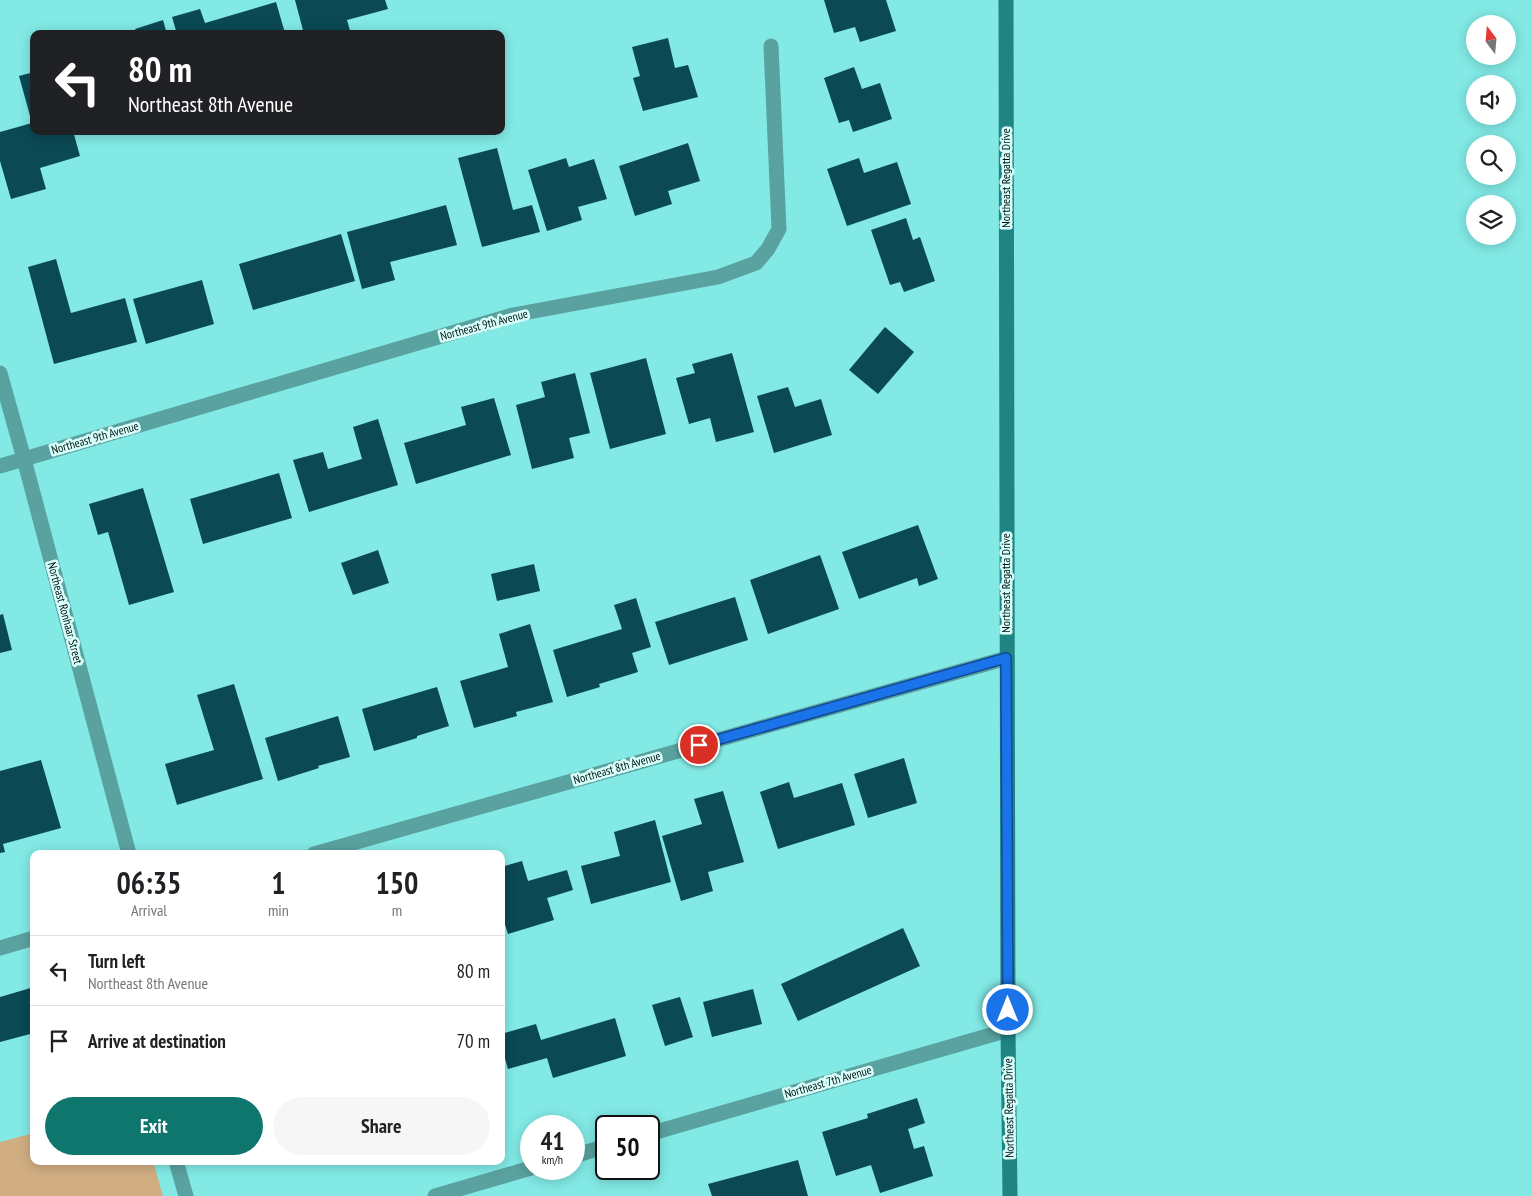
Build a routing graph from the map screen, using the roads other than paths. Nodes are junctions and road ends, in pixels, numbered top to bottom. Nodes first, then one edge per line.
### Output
1 (1006, 0) edge
2 (770, 46) dead end
3 (0, 373) edge
4 (24, 459) junction
5 (0, 466) edge
6 (1006, 658) junction
7 (128, 850) edge
8 (328, 850) edge
9 (30, 939) edge
10 (0, 948) edge
11 (1008, 1030) junction
12 (660, 1131) edge
13 (177, 1165) edge
14 (520, 1171) edge
15 (186, 1196) edge
16 (435, 1196) edge
17 (1010, 1196) edge

1 - 6 main road, Northeast Regatta Drive
2 - 4 street, Northeast 9th Avenue
3 - 4 street, Northeast Ronhaar Street
4 - 5 street, Northeast 9th Avenue
4 - 7 street, Northeast Ronhaar Street
6 - 8 street, Northeast 8th Avenue
6 - 11 main road, Northeast Regatta Drive
9 - 10 street
11 - 12 street, Northeast 7th Avenue
11 - 17 main road, Northeast Regatta Drive
13 - 15 street
14 - 16 street

